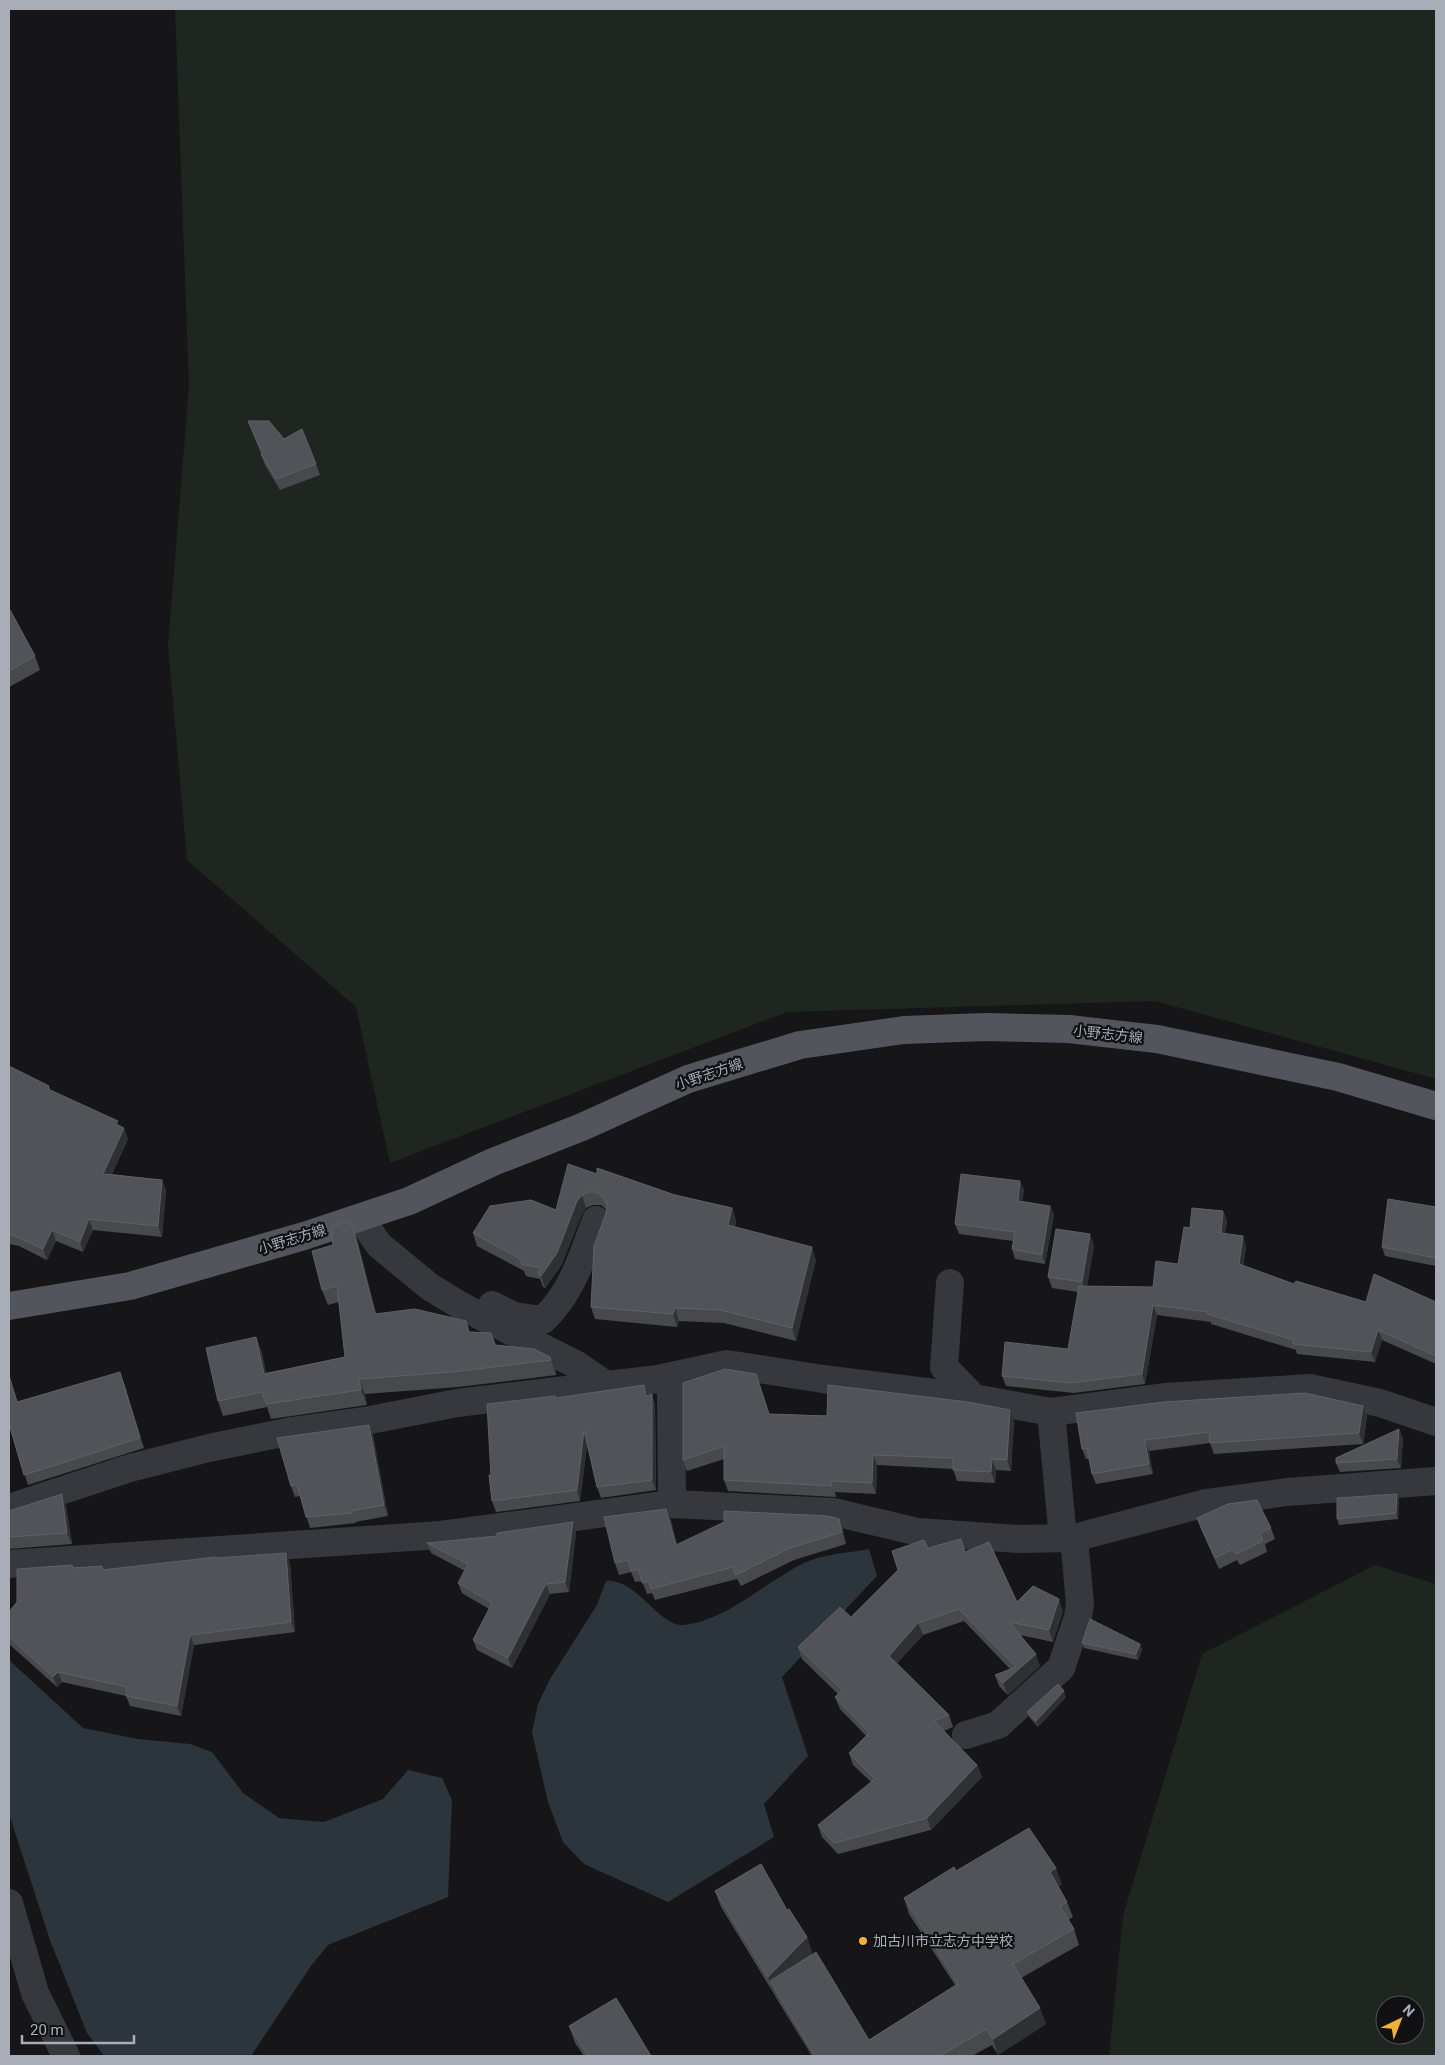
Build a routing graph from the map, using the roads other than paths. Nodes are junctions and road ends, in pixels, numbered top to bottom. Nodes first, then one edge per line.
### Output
1 (1436, 1106) edge
2 (360, 1218) junction
3 (596, 1220) dead end
4 (411, 1272) junction
5 (950, 1283) dead end
6 (9, 1306) edge
7 (676, 1375) junction
8 (606, 1385) junction
9 (974, 1398) junction
10 (1051, 1412) junction
11 (1436, 1422) edge
12 (1436, 1481) edge
13 (672, 1504) junction
14 (9, 1508) edge
15 (1068, 1538) junction
16 (9, 1564) edge
17 (966, 1735) dead end
18 (9, 1903) edge
19 (66, 2056) edge

1 - 2 main road, 小野志方線
2 - 4 street
2 - 6 main road, 小野志方線
3 - 4 street
4 - 8 street
5 - 9 street
7 - 8 street
7 - 9 street
7 - 13 street
8 - 14 street
9 - 10 street
10 - 11 street
10 - 15 street
12 - 15 street
13 - 15 street
13 - 16 street
15 - 17 street
18 - 19 street

